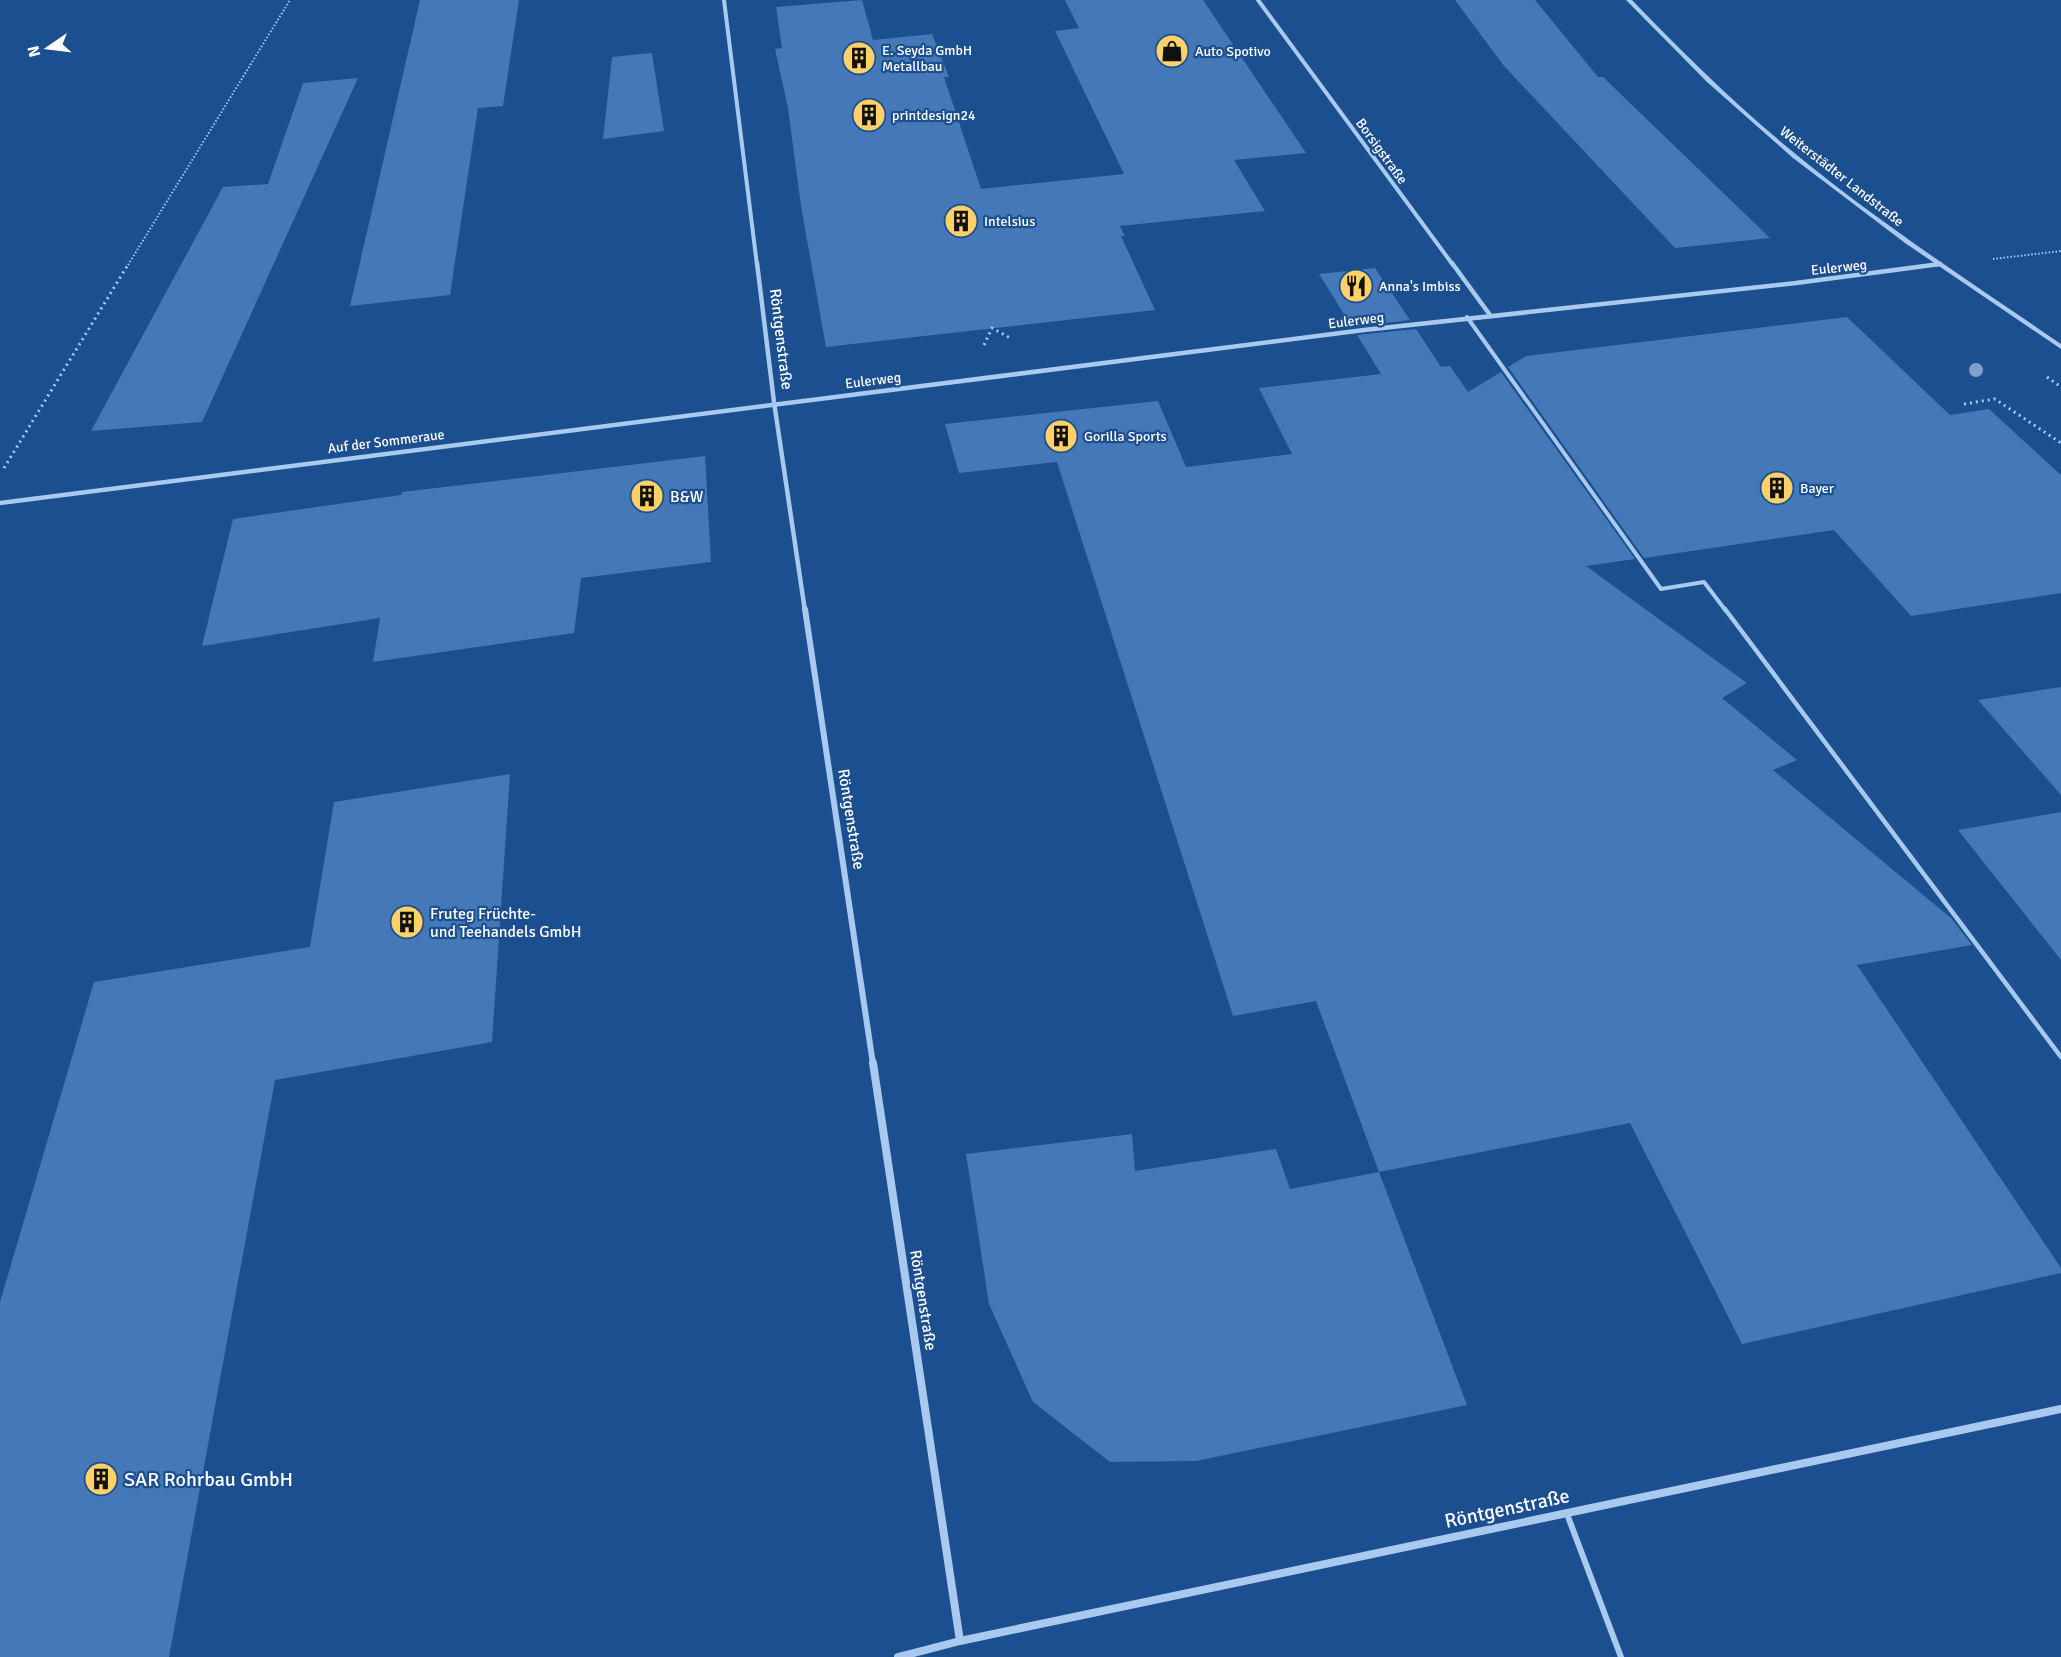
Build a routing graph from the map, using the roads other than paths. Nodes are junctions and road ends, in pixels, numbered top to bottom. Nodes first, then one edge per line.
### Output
1 (724, 0) edge
2 (1258, 0) edge
3 (1629, 0) edge
4 (1940, 264) junction
5 (1490, 315) junction
6 (1467, 317) junction
7 (2061, 347) edge
8 (774, 402) junction
9 (0, 503) edge
10 (2061, 1057) edge
11 (2061, 1409) edge
12 (1567, 1514) junction
13 (960, 1641) junction
14 (898, 1657) edge
15 (1621, 1657) edge

1 - 8 street, Röntgenstraße
2 - 5 street, Borsigstraße
3 - 4 street, Weiterstädter Landstraße
4 - 5 street, Eulerweg
4 - 7 street, Weiterstädter Landstraße
5 - 6 street, Eulerweg
6 - 8 street, Eulerweg
6 - 10 lane
8 - 9 street, Auf der Sommeraue
8 - 13 street, Röntgenstraße
11 - 12 street, Röntgenstraße
12 - 13 street, Röntgenstraße
12 - 15 lane
13 - 14 street, Röntgenstraße

